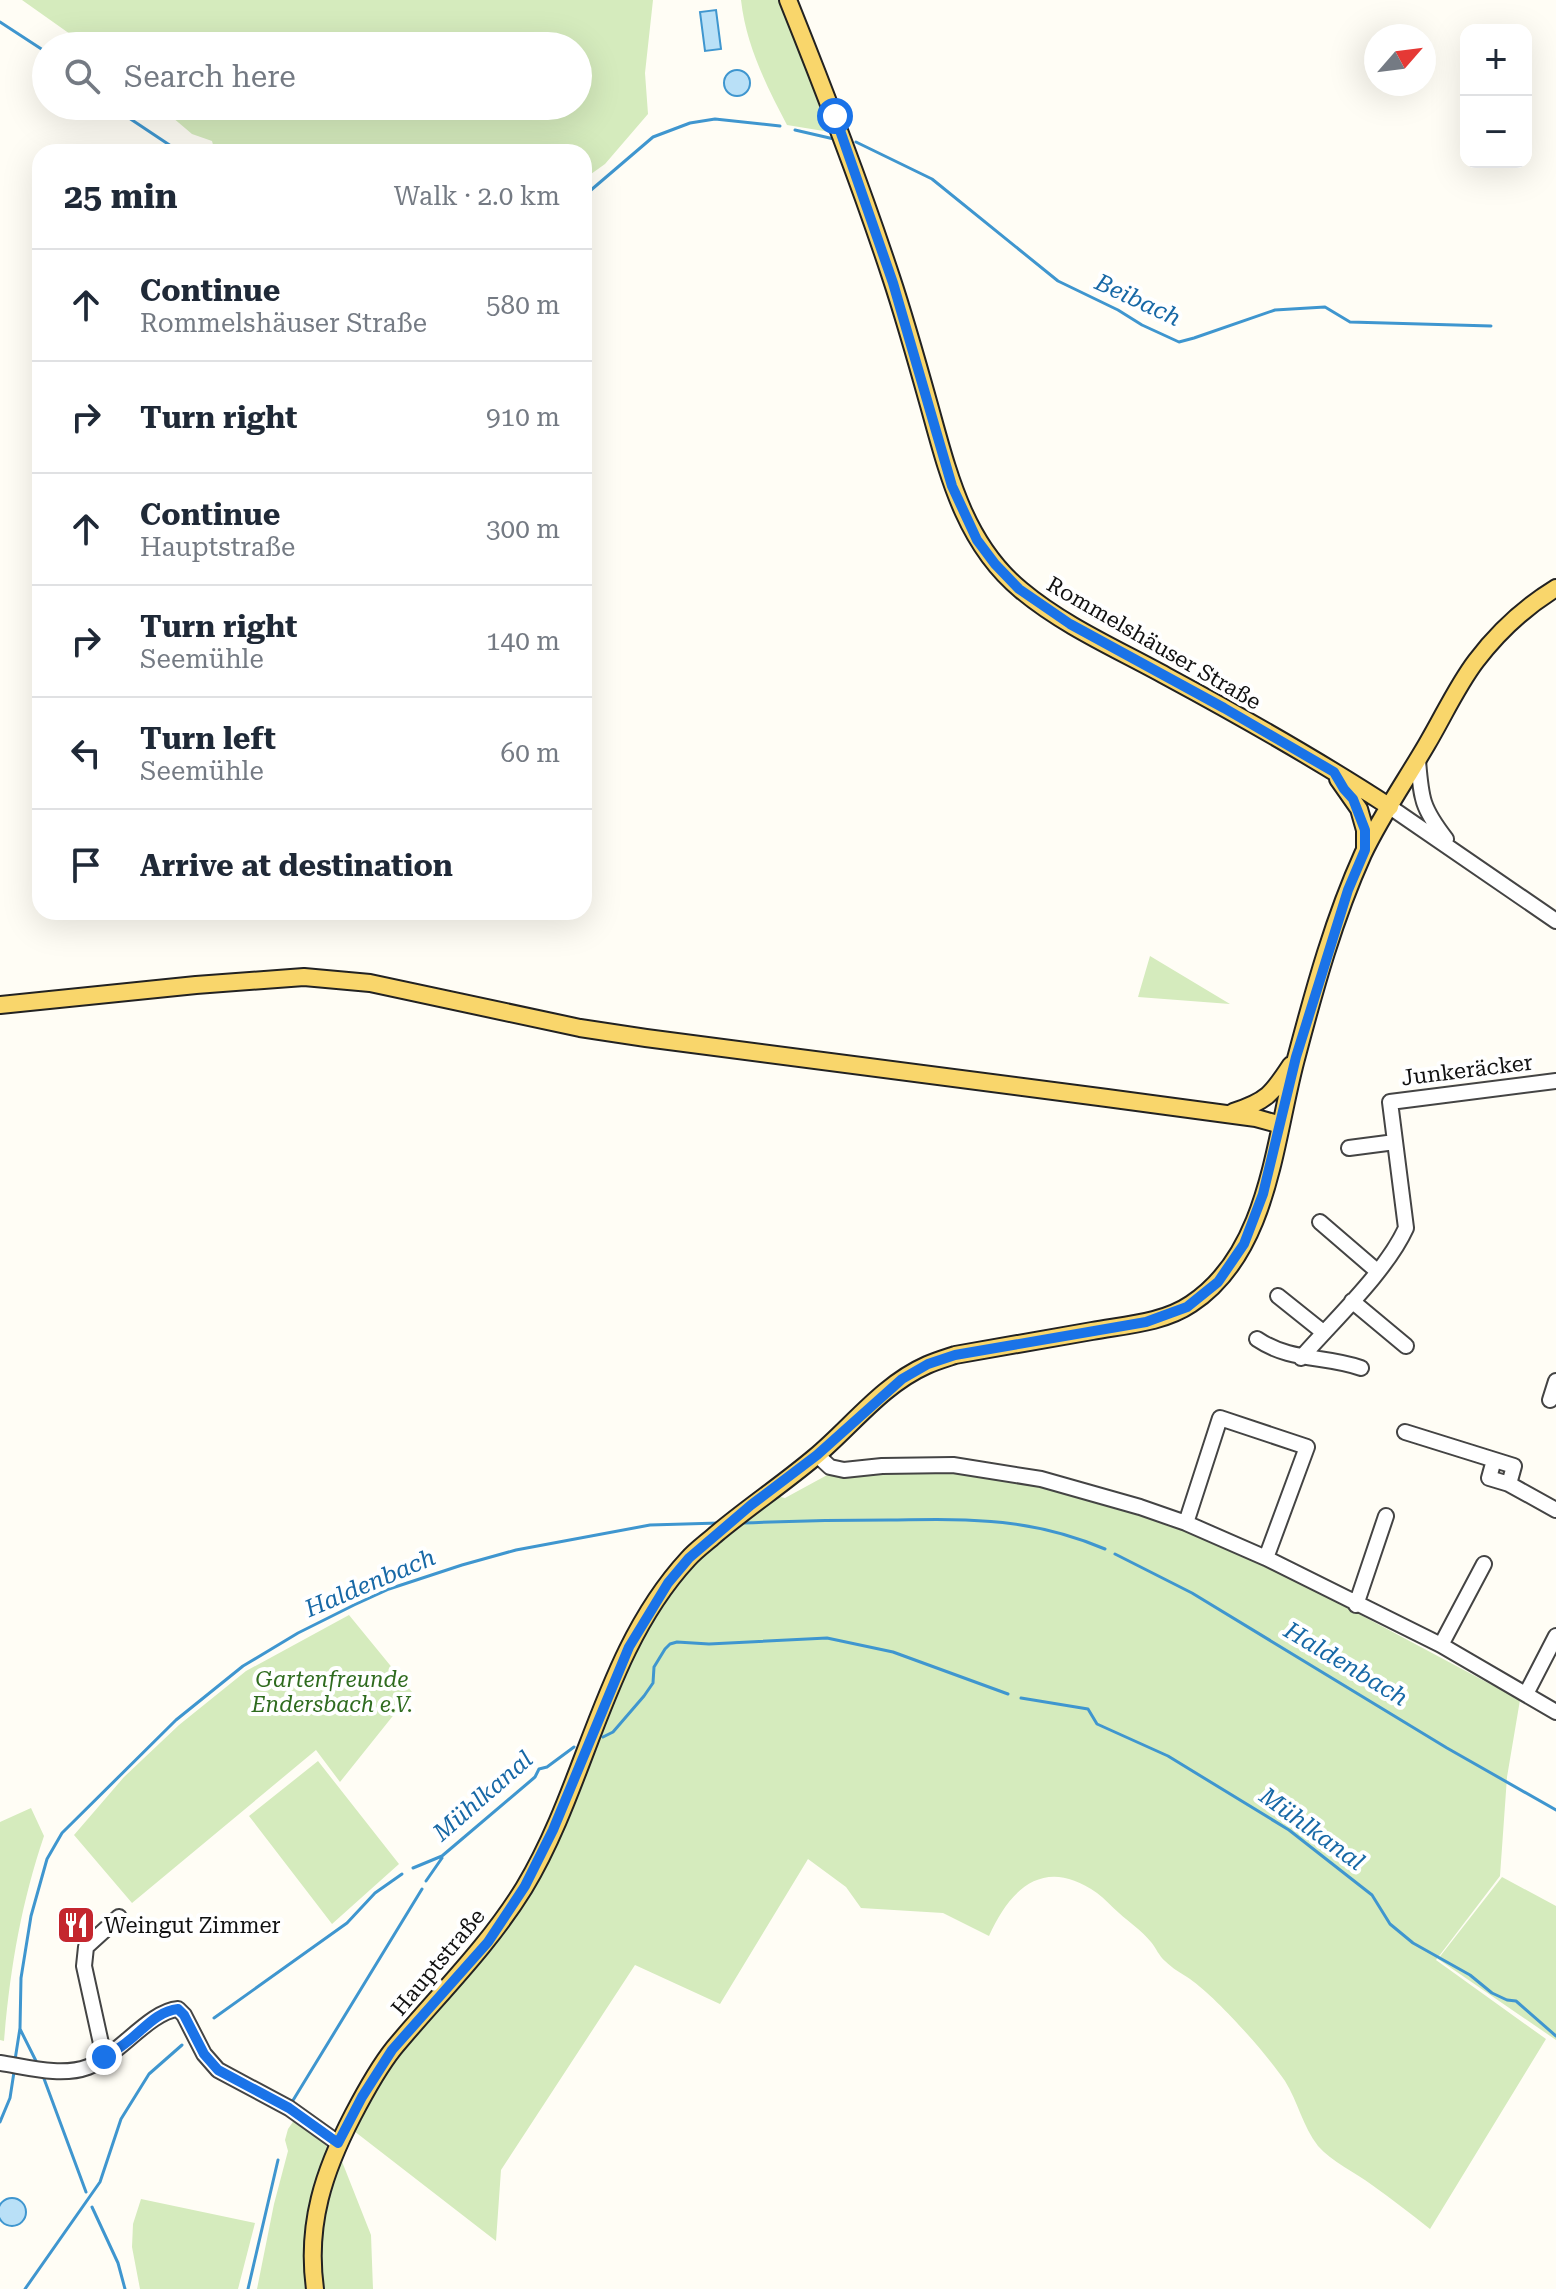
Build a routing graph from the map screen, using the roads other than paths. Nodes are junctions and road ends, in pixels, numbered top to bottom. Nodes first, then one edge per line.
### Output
1 (788, 0) edge
2 (1556, 588) edge
3 (1418, 760) junction
4 (1334, 772) junction
5 (1390, 807) junction
6 (1365, 850) junction
7 (1456, 852) junction
8 (1556, 921) edge
9 (0, 1005) edge
10 (1296, 1057) junction
11 (1556, 1081) edge
12 (1224, 1115) junction
13 (1281, 1125) junction
14 (1395, 1142) junction
15 (1349, 1148) dead end
16 (1320, 1222) dead end
17 (1377, 1271) junction
18 (1278, 1296) dead end
19 (1352, 1301) junction
20 (1323, 1332) junction
21 (1257, 1339) dead end
22 (1406, 1346) dead end
23 (1301, 1358) junction
24 (1361, 1368) dead end
25 (1556, 1381) edge
26 (1550, 1400) dead end
27 (1405, 1432) dead end
28 (817, 1455) junction
29 (1556, 1510) edge
30 (1386, 1516) dead end
31 (1186, 1523) junction
32 (1266, 1558) junction
33 (1484, 1564) dead end
34 (1356, 1605) junction
35 (1556, 1636) edge
36 (1441, 1645) junction
37 (1526, 1694) junction
38 (1556, 1712) edge
39 (119, 1917) dead end
40 (104, 2057) junction
41 (21, 2066) edge
42 (338, 2143) junction
43 (315, 2289) edge

1 - 4 main road, Rommelshäuser Straße
2 - 3 main road
3 - 5 main road
3 - 7 street
4 - 5 main road, Rommelshäuser Straße
4 - 6 main road
5 - 6 main road
5 - 7 street, Rommelshäuser Straße
6 - 10 main road
7 - 8 street, Rommelshäuser Straße
9 - 12 main road
10 - 12 main road
10 - 13 main road, Hauptstraße
11 - 14 street, Junkeräcker
12 - 13 main road
13 - 28 main road, Hauptstraße
14 - 15 street
14 - 17 street, Junkeräcker
16 - 17 street
17 - 19 street, Junkeräcker
18 - 20 street
19 - 20 street, Junkeräcker
19 - 22 street
20 - 23 street, Junkeräcker
21 - 23 street
23 - 24 street
25 - 26 street
27 - 29 street
28 - 31 street
28 - 42 main road, Hauptstraße
30 - 34 street
31 - 32 street
31 - 32 street
32 - 34 street
33 - 36 street
34 - 36 street
35 - 37 street
36 - 37 street
37 - 38 street
39 - 40 street
40 - 41 street
40 - 42 street
42 - 43 main road, Hauptstraße

